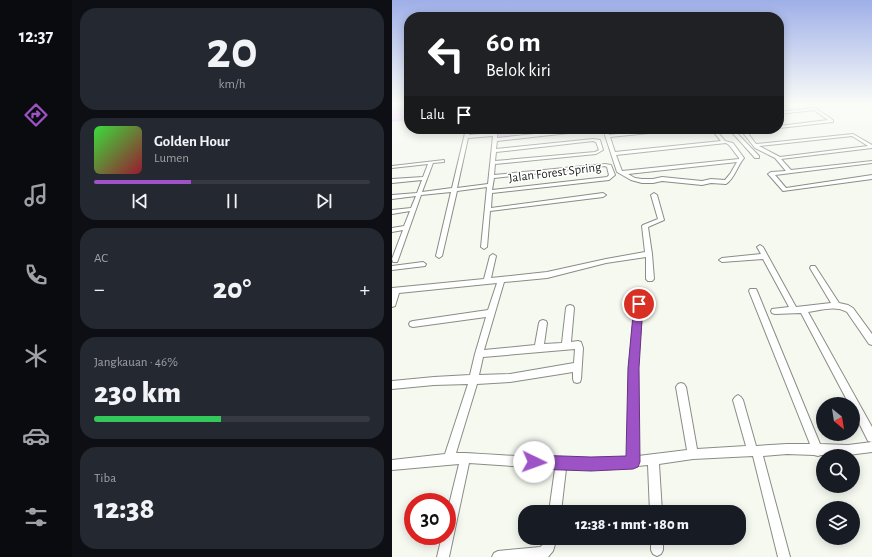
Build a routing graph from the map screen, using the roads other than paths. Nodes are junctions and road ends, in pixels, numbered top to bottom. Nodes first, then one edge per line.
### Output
1 (467, 134) edge
2 (481, 134) edge
3 (496, 134) edge
4 (550, 134) edge
5 (628, 134) edge
6 (717, 134) edge
7 (736, 134) edge
8 (746, 134) edge
9 (607, 136) joint
10 (466, 137) junction
11 (495, 140) junction
12 (724, 142) junction
13 (755, 145) junction
14 (872, 147) edge
15 (494, 151) junction
16 (613, 154) junction
17 (757, 157) dead end
18 (777, 157) junction
19 (740, 160) junction
20 (442, 161) dead end
21 (431, 162) junction
22 (872, 162) edge
23 (493, 163) junction
24 (392, 167) edge
25 (790, 172) junction
26 (625, 174) junction
27 (491, 177) junction
28 (872, 177) edge
29 (425, 178) junction
30 (392, 181) edge
31 (491, 185) junction
32 (454, 190) junction
33 (490, 192) junction
34 (419, 194) junction
35 (603, 195) dead end
36 (654, 195) dead end
37 (392, 197) edge
38 (413, 209) junction
39 (488, 210) junction
40 (392, 212) edge
41 (406, 228) junction
42 (392, 230) edge
43 (484, 247) dead end
44 (760, 247) dead end
45 (395, 250) edge
46 (649, 254) junction
47 (439, 256) dead end
48 (494, 256) dead end
49 (765, 256) junction
50 (395, 260) dead end
51 (722, 260) dead end
52 (423, 264) dead end
53 (392, 268) edge
54 (812, 268) dead end
55 (650, 279) dead end
56 (501, 280) junction
57 (487, 281) junction
58 (394, 291) edge
59 (753, 291) dead end
60 (392, 304) edge
61 (639, 304) dead end
62 (837, 306) junction
63 (570, 308) dead end
64 (798, 310) junction
65 (775, 311) dead end
66 (491, 313) junction
67 (543, 323) dead end
68 (413, 324) dead end
69 (872, 341) edge
70 (566, 346) junction
71 (539, 349) junction
72 (479, 354) junction
73 (577, 367) junction
74 (577, 379) dead end
75 (474, 380) junction
76 (392, 385) edge
77 (681, 387) dead end
78 (738, 400) dead end
79 (872, 437) edge
80 (872, 447) edge
81 (817, 449) edge
82 (856, 449) edge
83 (755, 451) junction
84 (816, 451) edge
85 (693, 454) junction
86 (465, 458) junction
87 (449, 459) junction
88 (653, 459) junction
89 (633, 462) junction
90 (561, 464) junction
91 (392, 465) edge
92 (556, 505) edge
93 (656, 505) edge
94 (550, 545) edge
95 (443, 557) edge
96 (498, 557) edge
97 (784, 557) edge

1 - 10 street
2 - 10 street
3 - 11 street, Jalan Forest Spring
4 - 11 street
5 - 9 street
6 - 12 street
7 - 17 street
8 - 13 street
9 - 16 street
10 - 32 street
11 - 15 street, Jalan Forest Spring
12 - 16 street
12 - 19 street
13 - 14 street
13 - 18 street
14 - 18 street
15 - 23 street, Jalan Forest Spring
15 - 23 street, Jalan Forest Spring
16 - 26 street
18 - 25 street
19 - 26 street
19 - 26 street
20 - 21 street
21 - 24 street
21 - 29 street
22 - 25 street
23 - 27 street, Jalan Forest Spring
25 - 28 street
27 - 31 street, Jalan Forest Spring
27 - 33 street, Jalan Forest Spring
29 - 30 street
29 - 34 street
31 - 32 street, Jalan Forest Spring
31 - 33 street, Jalan Forest Spring
32 - 34 street, Jalan Forest Spring
32 - 47 street
33 - 39 street, Jalan Forest Spring
34 - 37 street, Jalan Forest Spring
34 - 38 street
35 - 39 street, Jalan Forest Spring
36 - 46 street
38 - 40 street
38 - 41 street
39 - 43 street, Jalan Forest Spring
41 - 42 street
41 - 45 street
44 - 49 street
45 - 50 street
46 - 55 street
46 - 56 street
48 - 57 street
49 - 51 street
49 - 64 street
52 - 53 street
54 - 62 street
56 - 57 street
56 - 66 street
57 - 58 street
58 - 60 street
59 - 81 street
61 - 89 street
62 - 64 street
62 - 69 street
63 - 70 street
64 - 65 street
64 - 79 street
66 - 68 street
66 - 72 street
67 - 71 street
70 - 71 street
70 - 73 street
71 - 72 street
72 - 75 street
73 - 74 street
73 - 75 street
75 - 76 street
75 - 87 street
77 - 85 street
78 - 83 street
80 - 82 street
83 - 84 street
83 - 85 street
83 - 97 street
85 - 88 street
86 - 87 street
86 - 90 street
86 - 95 street
87 - 91 street
88 - 89 street
88 - 93 street
89 - 90 street
90 - 92 street
94 - 96 street

